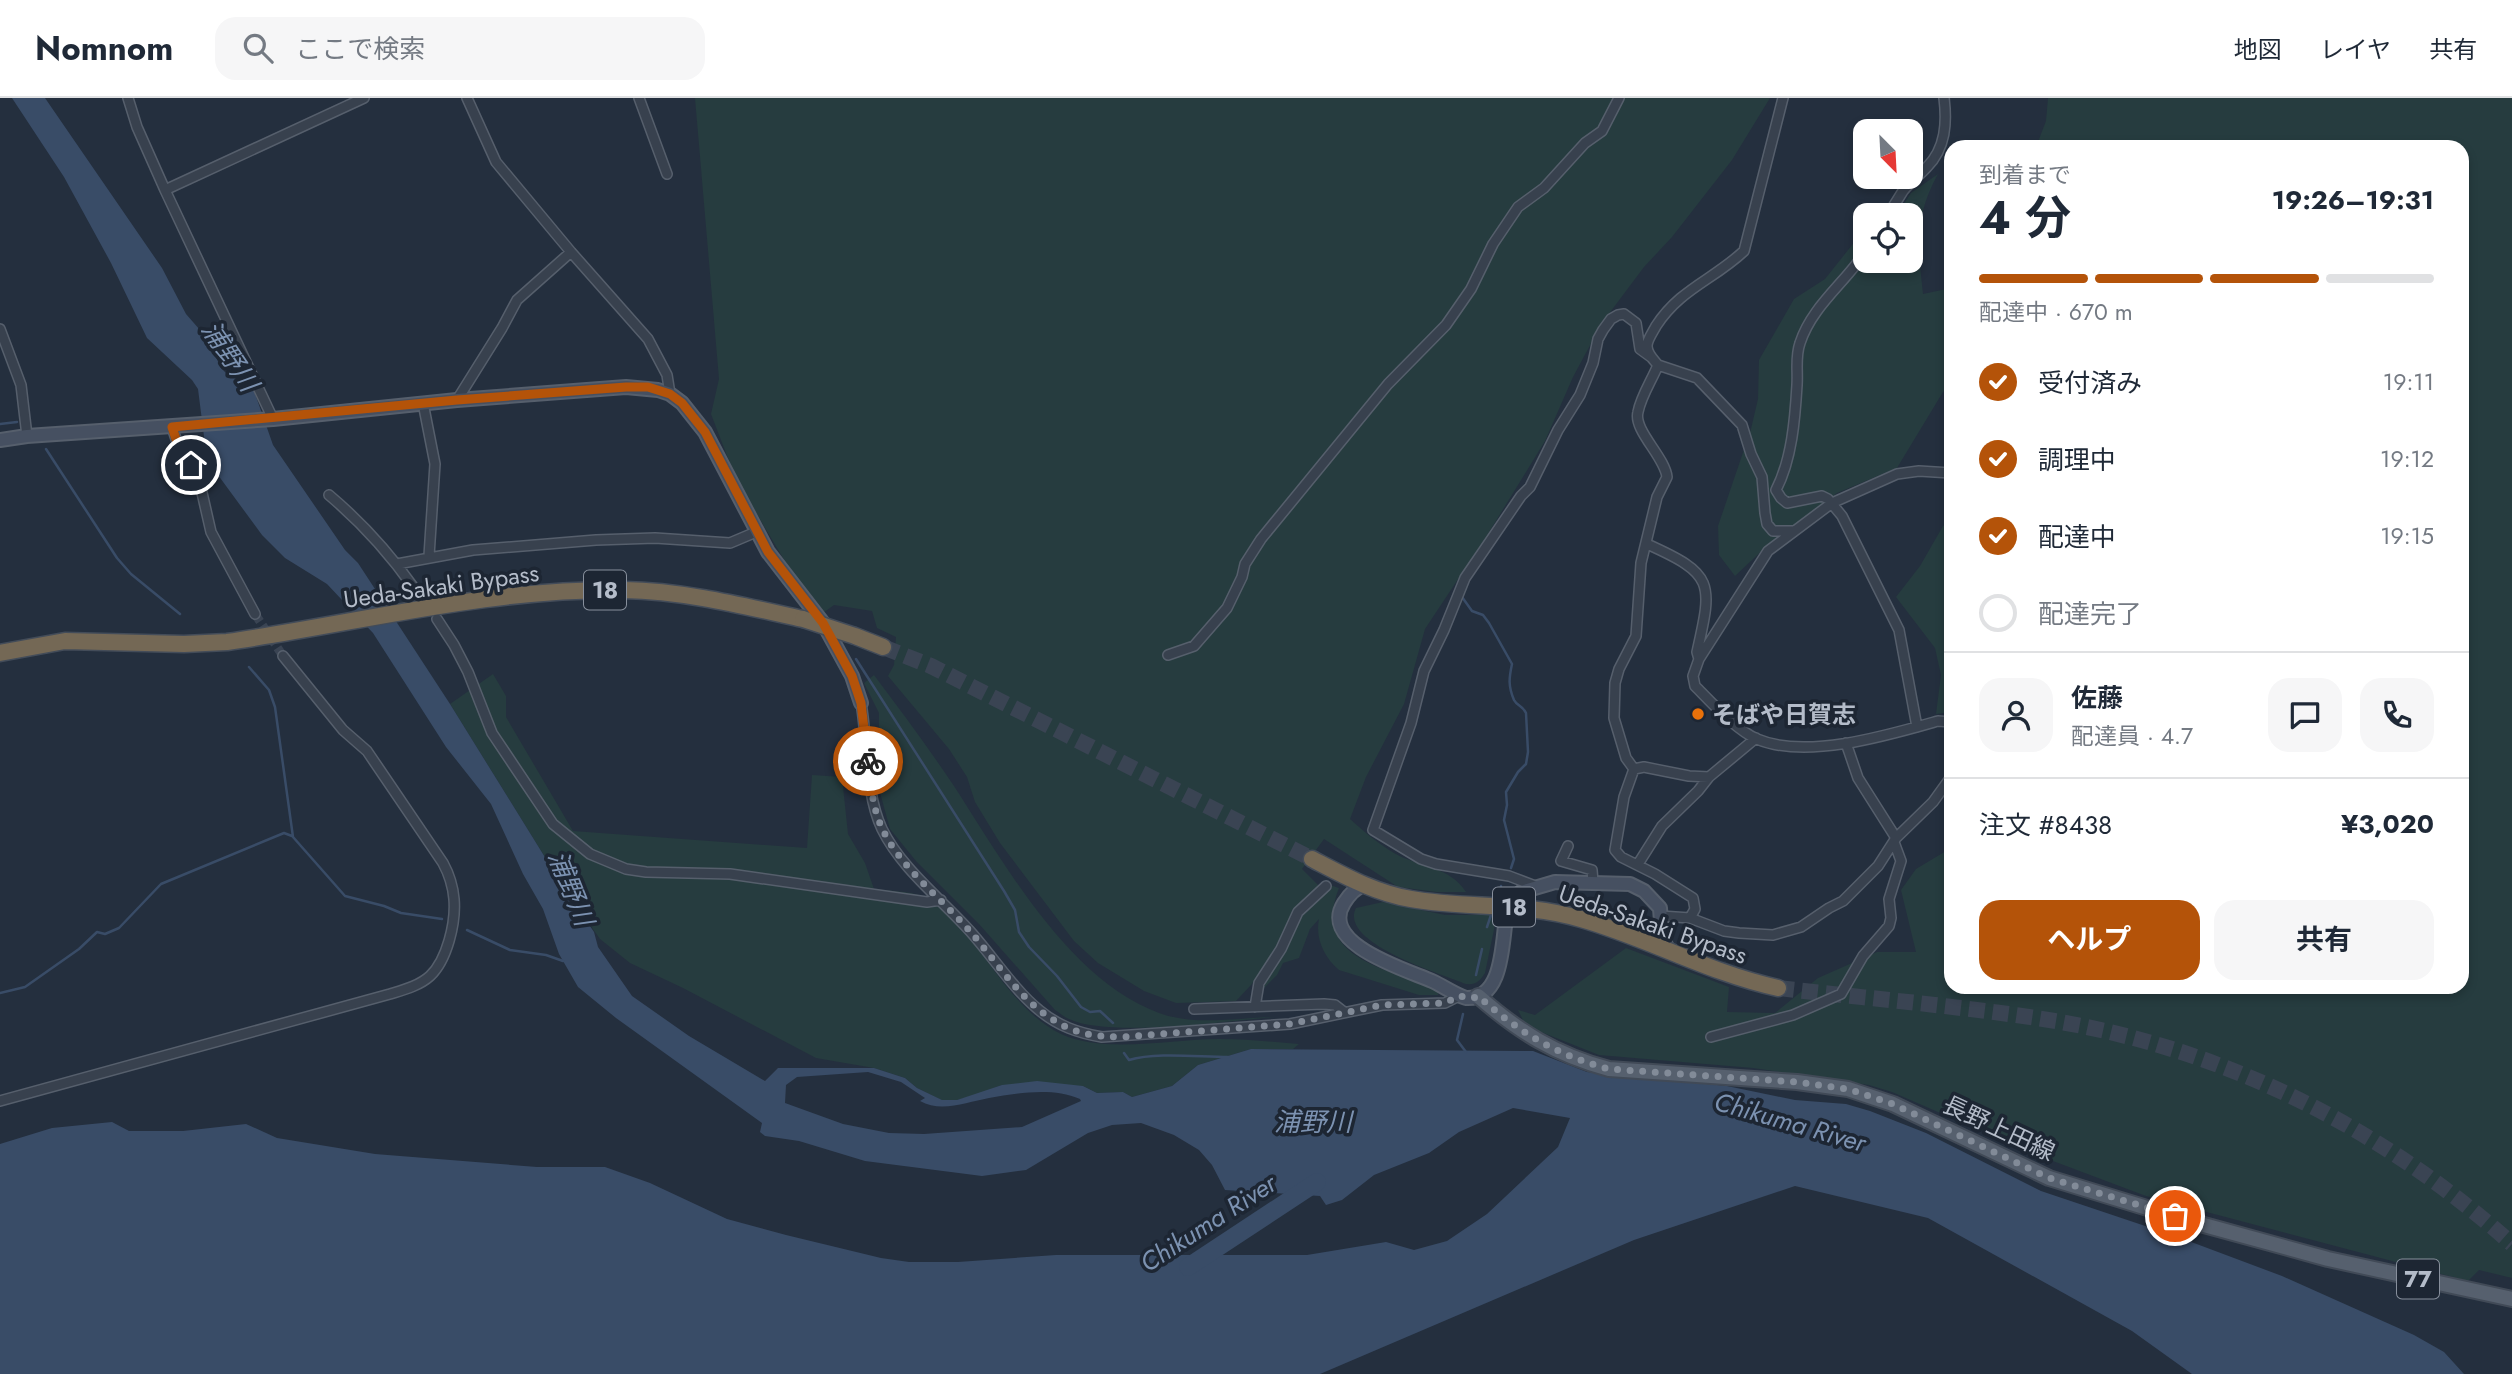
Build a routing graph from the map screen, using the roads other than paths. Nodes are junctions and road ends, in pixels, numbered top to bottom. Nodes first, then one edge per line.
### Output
1 (128, 98) edge
2 (364, 98) edge
3 (467, 98) edge
4 (639, 98) edge
5 (1619, 98) edge
6 (1783, 98) edge
7 (1944, 98) edge
8 (667, 174) dead end
9 (164, 190) junction
10 (1896, 203) edge
11 (571, 252) junction
12 (1853, 269) edge
13 (0, 329) edge
14 (1651, 357) junction
15 (1658, 365) junction
16 (670, 394) junction
17 (457, 400) junction
18 (423, 403) junction
19 (271, 419) junction
20 (172, 427) junction
21 (27, 436) junction
22 (0, 440) edge
23 (1944, 473) edge
24 (329, 495) dead end
25 (1832, 503) junction
26 (1795, 531) junction
27 (756, 532) junction
28 (1647, 544) junction
29 (429, 556) junction
30 (397, 564) junction
31 (414, 588) tunnel mouth
32 (255, 614) tunnel mouth
33 (437, 619) tunnel mouth
34 (883, 647) tunnel mouth
35 (0, 653) edge
36 (1168, 655) dead end
37 (283, 656) tunnel mouth
38 (1699, 659) junction
39 (861, 703) joint
40 (1944, 721) edge
41 (1917, 727) junction
42 (1756, 738) junction
43 (1846, 743) junction
44 (1634, 769) junction
45 (1709, 777) junction
46 (1944, 787) edge
47 (1895, 840) junction
48 (1568, 846) dead end
49 (1312, 859) tunnel mouth
50 (1638, 864) junction
51 (1340, 873) junction
52 (1593, 882) junction
53 (1364, 885) junction
54 (1326, 886) dead end
55 (1538, 887) junction
56 (941, 900) junction
57 (1345, 901) junction
58 (1514, 901) dead end
59 (1661, 916) junction
60 (1506, 918) dead end
61 (1690, 918) junction
62 (1640, 938) junction
63 (1668, 950) junction
64 (1778, 988) tunnel mouth
65 (1459, 996) junction
66 (1478, 996) junction
67 (1255, 1007) junction
68 (1194, 1009) dead end
69 (1344, 1012) junction
70 (1711, 1037) dead end
71 (0, 1101) edge
72 (2512, 1299) edge

1 - 9 street
2 - 9 street
3 - 11 street
4 - 8 street
5 - 36 street
6 - 14 street
7 - 10 street
9 - 19 street
11 - 16 street
11 - 17 street
12 - 25 street
13 - 21 street
14 - 15 street
14 - 55 street
15 - 26 street
15 - 28 street
16 - 17 street
16 - 27 street
17 - 18 street
18 - 19 street
18 - 29 street
19 - 20 street
20 - 21 street
20 - 32 street
21 - 22 street
23 - 25 street
24 - 30 street
25 - 26 street
25 - 41 street
26 - 38 street
27 - 29 street
27 - 39 street
28 - 38 street
28 - 44 street
29 - 30 street
30 - 31 street
33 - 56 street
34 - 35 highway, Ueda-Sakaki Bypass / 18, bridge
37 - 71 street
38 - 42 street
39 - 56 street
40 - 41 street
41 - 43 street
42 - 43 street
42 - 45 street
43 - 47 street
44 - 45 street
44 - 50 street
45 - 50 street
46 - 47 street
47 - 61 street
47 - 70 street
48 - 52 street
49 - 51 highway, Ueda-Sakaki Bypass / 18
50 - 61 street
51 - 53 highway, Ueda-Sakaki Bypass / 18
51 - 57 street
52 - 55 street
52 - 59 street
53 - 57 street
53 - 62 highway, Ueda-Sakaki Bypass / 18
54 - 67 street
55 - 58 street
56 - 69 street
57 - 65 street
59 - 61 street
59 - 62 street
59 - 63 street
60 - 66 street
62 - 63 highway, Ueda-Sakaki Bypass / 18
63 - 64 highway, Ueda-Sakaki Bypass / 18
65 - 66 street
65 - 69 street
66 - 72 main road, 長野上田線 / 77
67 - 68 street
67 - 69 street

